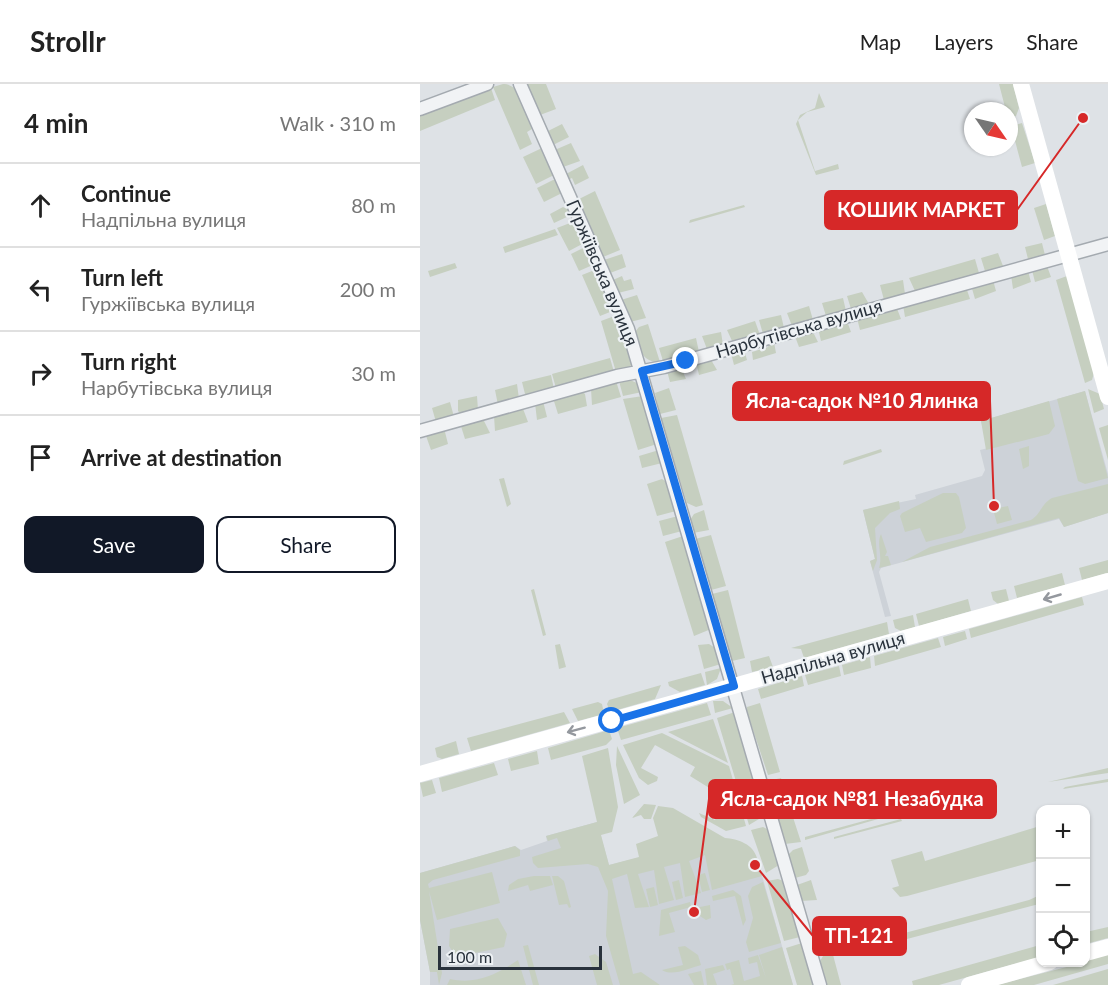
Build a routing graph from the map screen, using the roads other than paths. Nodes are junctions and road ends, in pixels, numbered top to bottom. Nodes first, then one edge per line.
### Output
1 (487, 84) edge
2 (520, 84) edge
3 (1021, 84) edge
4 (420, 109) edge
5 (1108, 244) edge
6 (1068, 255) junction
7 (642, 371) junction
8 (1108, 396) edge
9 (420, 431) edge
10 (1108, 581) edge
11 (734, 686) junction
12 (420, 774) edge
13 (1108, 947) edge
14 (1090, 952) edge
15 (1036, 967) edge
16 (820, 985) edge
17 (969, 985) edge

1 - 4 street
2 - 7 street, Гуржіївська вулиця
3 - 6 main road
5 - 6 street, Нарбутівська вулиця
6 - 7 street, Нарбутівська вулиця
6 - 8 main road
7 - 9 street, Нарбутівська вулиця
7 - 11 street, Гуржіївська вулиця
10 -> 11 main road, Надпільна вулиця
11 -> 12 main road, Надпільна вулиця
11 - 16 street, Гуржіївська вулиця
13 - 14 main road
15 - 17 main road

